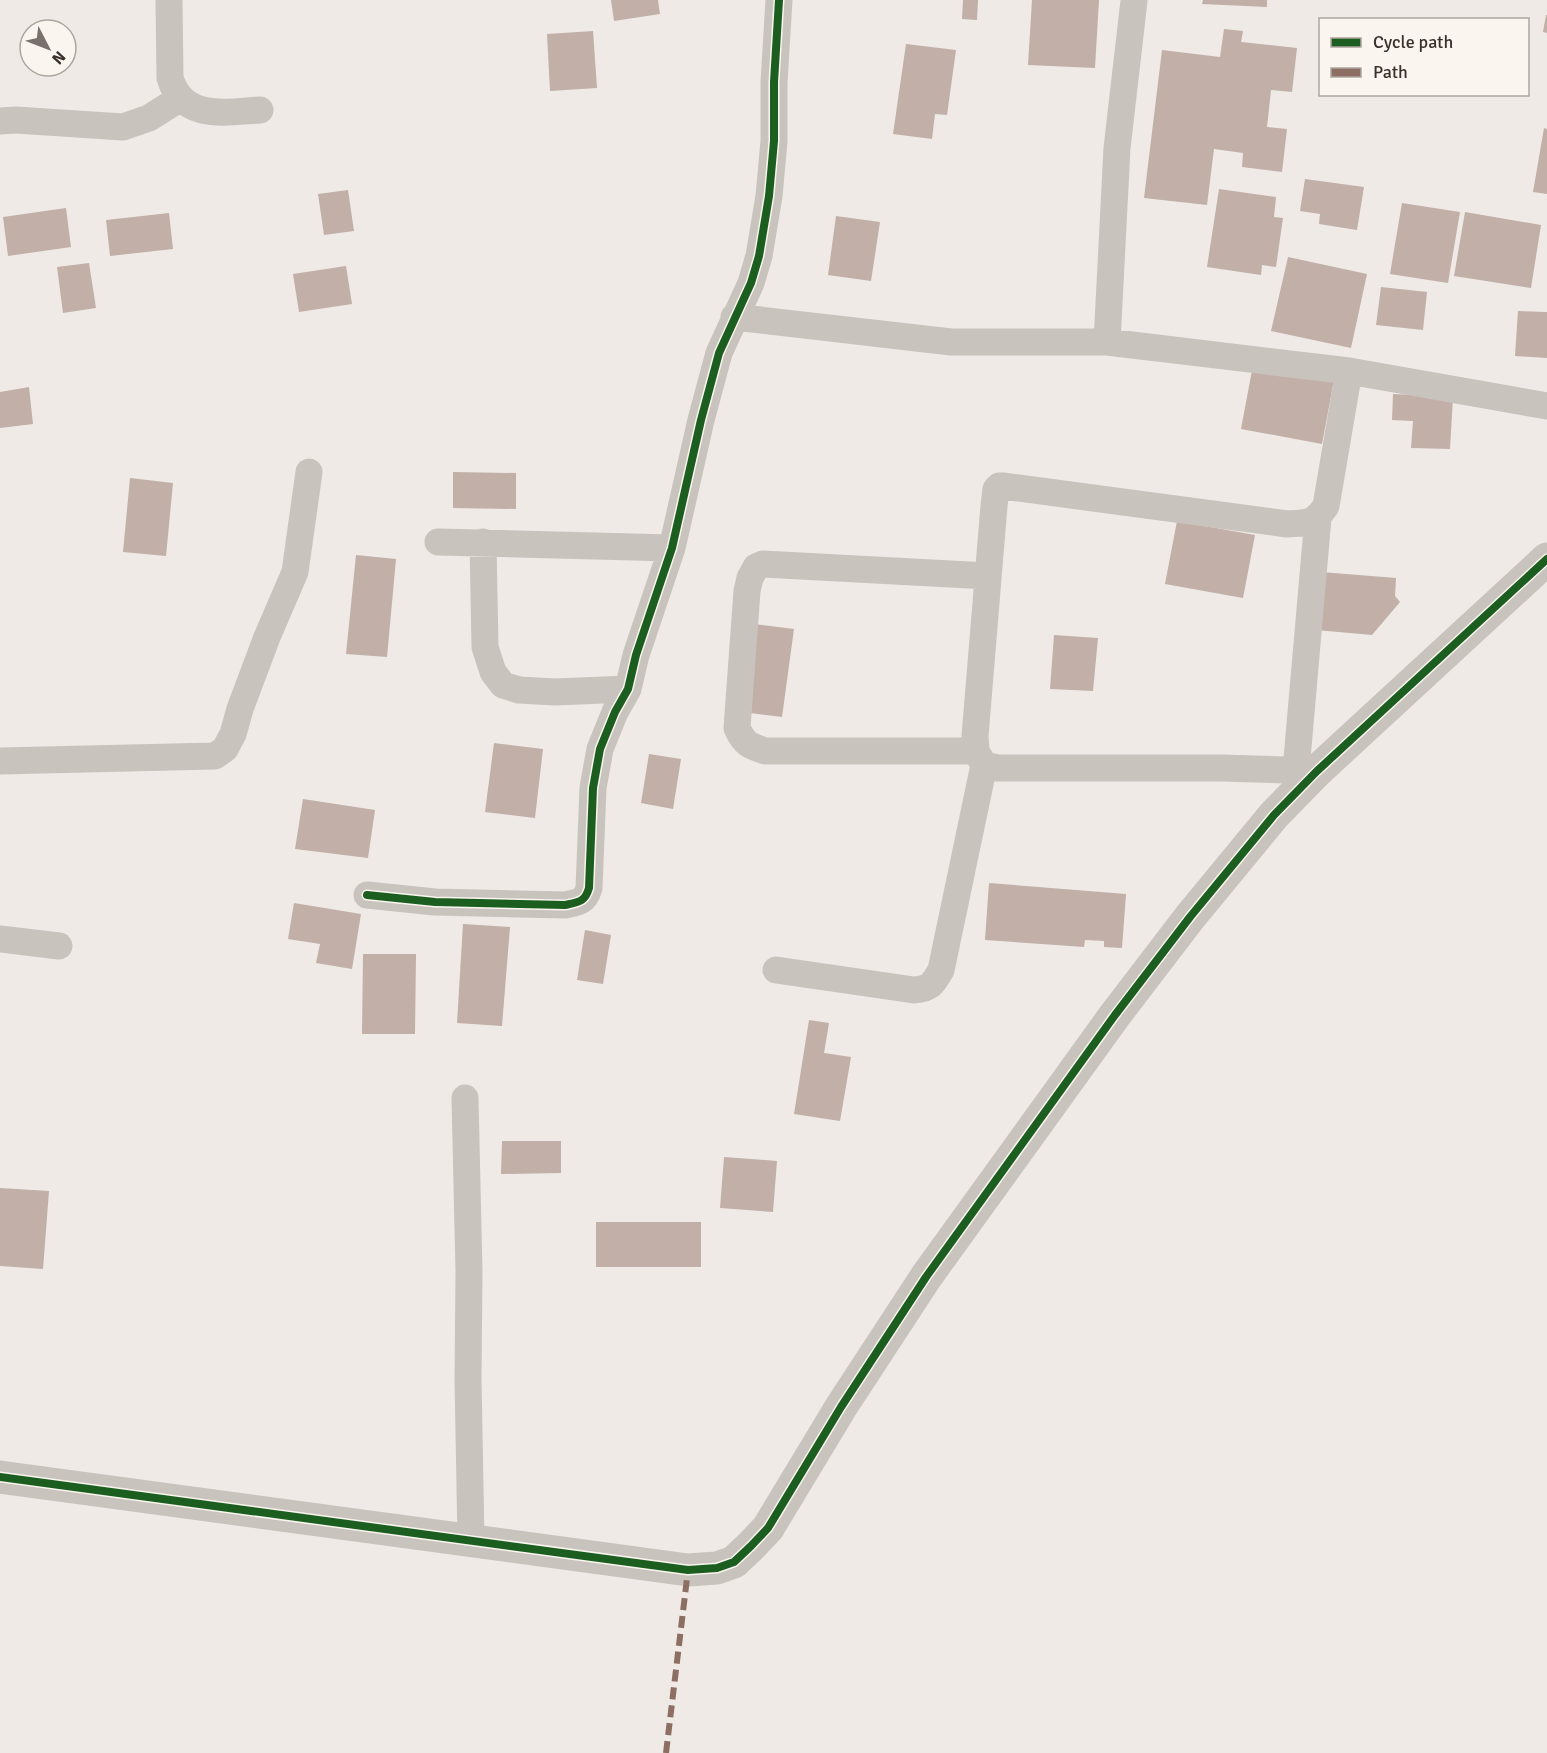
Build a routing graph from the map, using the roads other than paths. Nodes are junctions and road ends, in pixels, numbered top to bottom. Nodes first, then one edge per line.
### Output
1 (169, 0) edge
2 (779, 0) edge
3 (1134, 1) edge
4 (179, 99) junction
5 (260, 110) dead end
6 (0, 121) edge
7 (734, 317) junction
8 (1107, 342) junction
9 (1349, 372) junction
10 (1547, 406) edge
11 (309, 472) dead end
12 (1318, 518) junction
13 (438, 542) dead end
14 (483, 542) junction
15 (672, 548) junction
16 (1547, 559) edge
17 (988, 576) junction
18 (628, 690) junction
19 (980, 758) junction
20 (0, 761) edge
21 (1307, 770) junction
22 (367, 895) dead end
23 (0, 939) edge
24 (60, 946) dead end
25 (776, 970) dead end
26 (465, 1098) dead end
27 (0, 1477) edge
28 (471, 1541) junction

1 - 4 street
2 - 7 street
3 - 8 street
4 - 5 street
4 - 6 street
7 - 8 street
7 - 15 street
8 - 9 street
9 - 10 street
9 - 12 street
11 - 20 street
12 - 17 street
12 - 21 street
13 - 14 street
14 - 15 street
14 - 18 street
15 - 18 street
16 - 21 street
17 - 19 street
17 - 19 street
18 - 22 street
19 - 21 street
19 - 25 street
21 - 28 street
23 - 24 street
26 - 28 street
27 - 28 street

